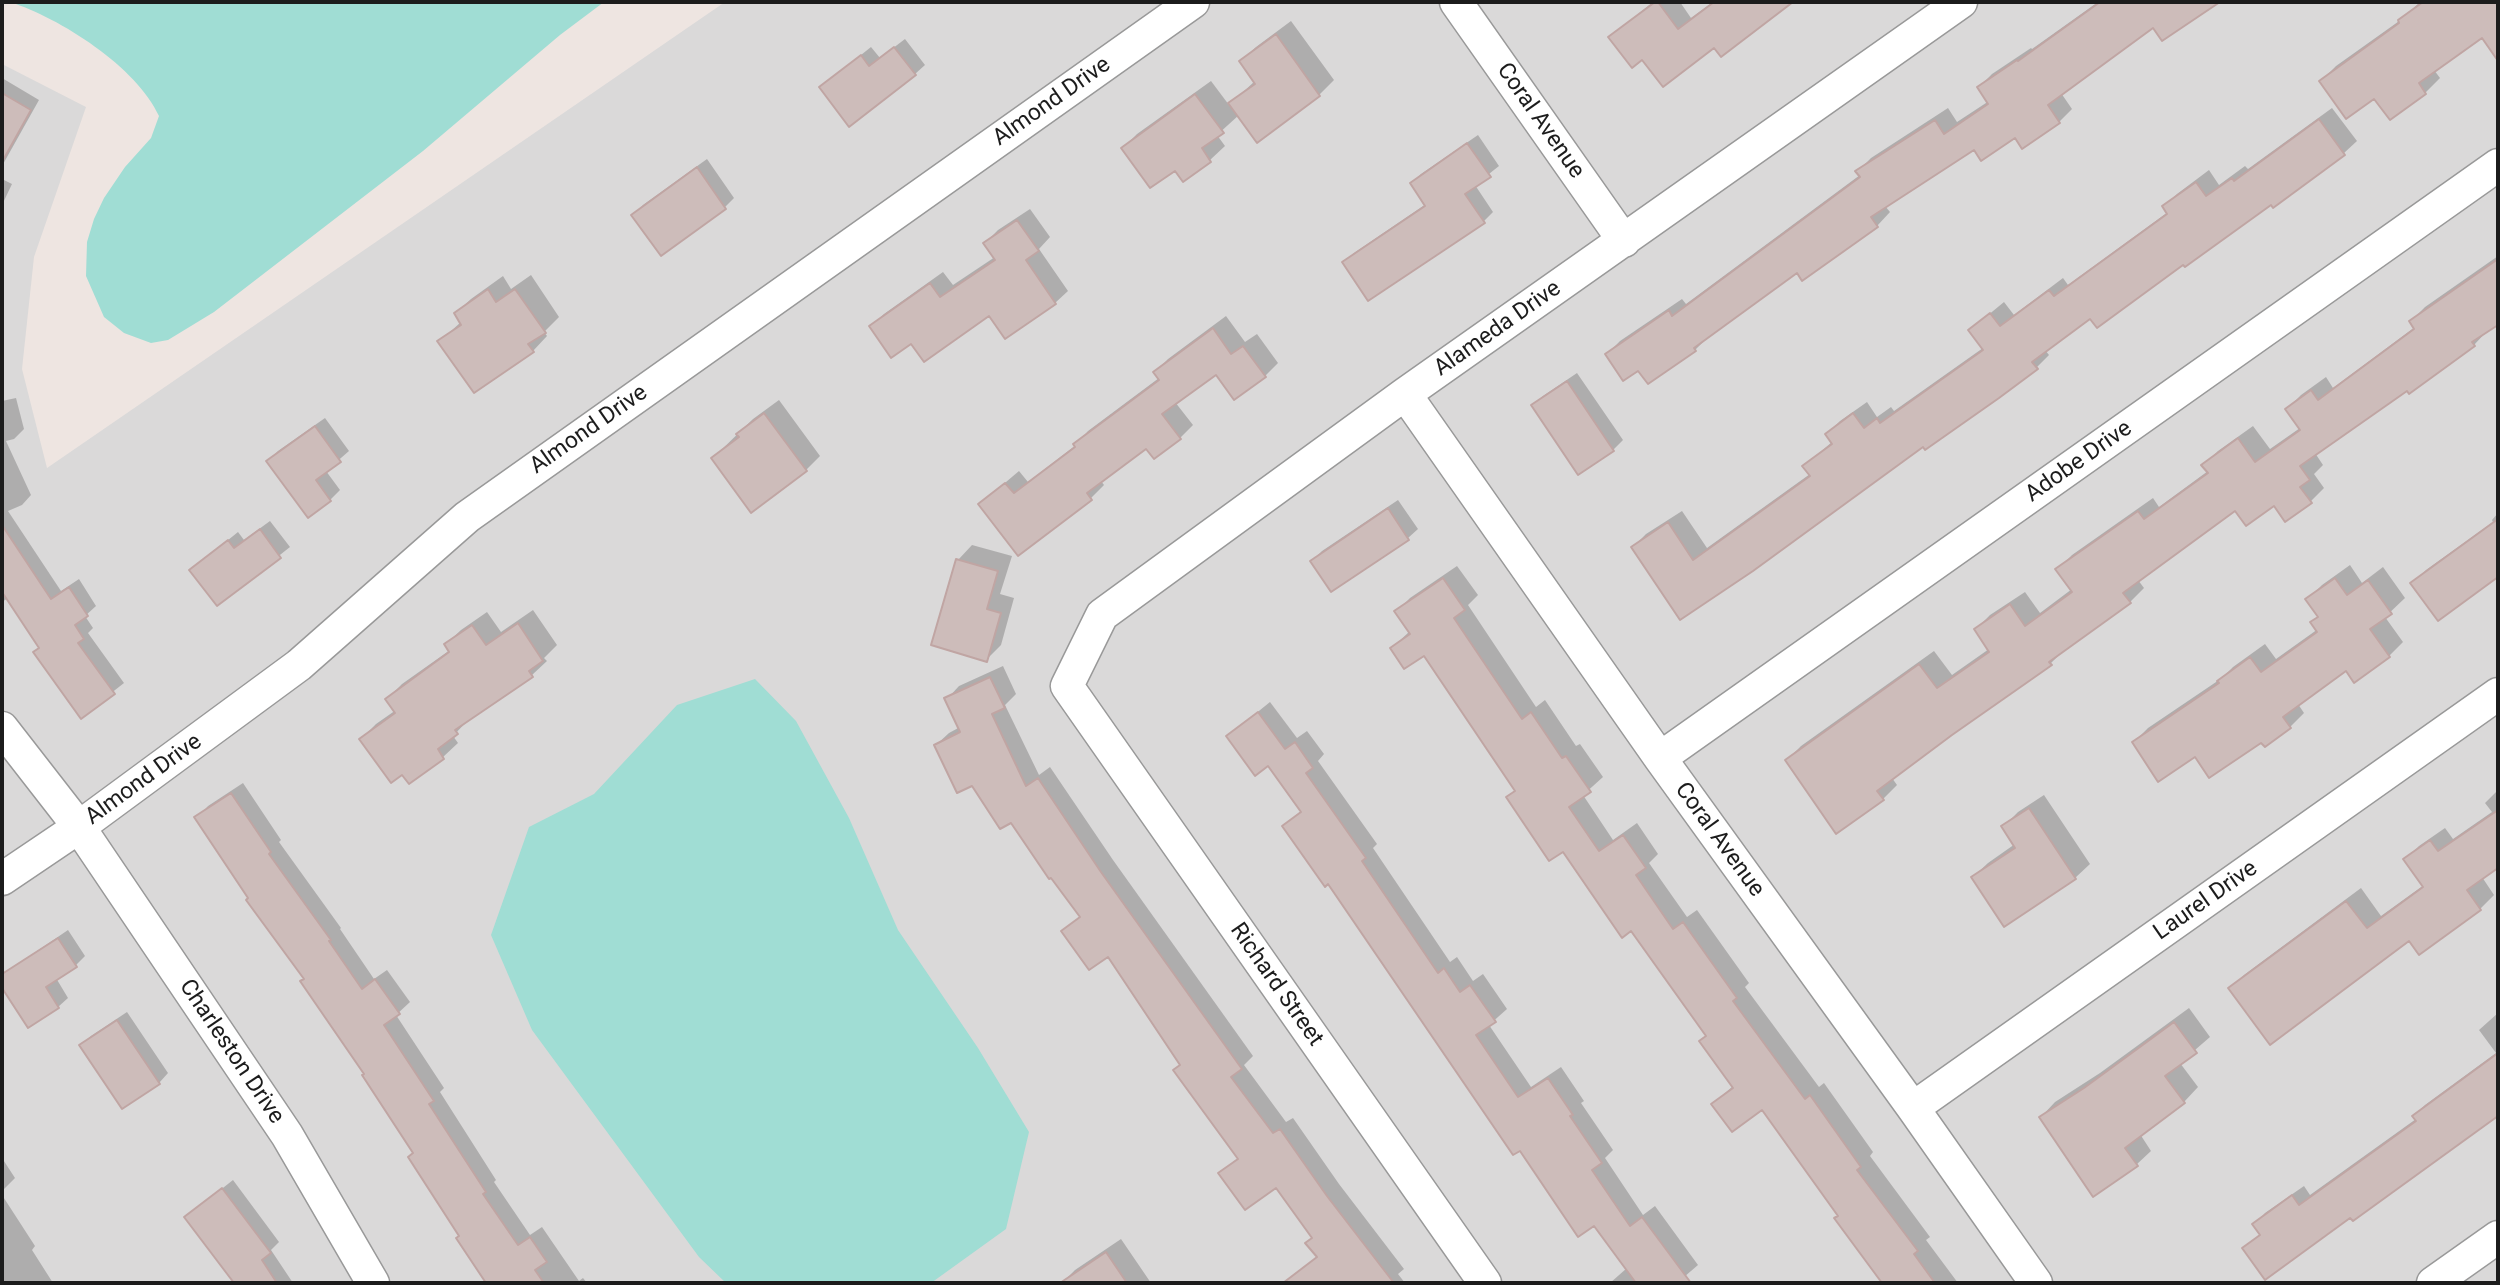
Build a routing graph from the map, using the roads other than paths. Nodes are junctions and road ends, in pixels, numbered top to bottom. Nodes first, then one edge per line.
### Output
1 (1193, 2) edge
2 (1456, 2) edge
3 (1961, 2) edge
4 (2498, 165) edge
5 (1624, 241) junction
6 (1405, 394) junction
7 (1067, 686) joint
8 (2498, 694) edge
9 (2, 728) edge
10 (1660, 758) junction
11 (79, 827) junction
12 (2, 879) edge
13 (1913, 1108) junction
14 (2498, 1237) edge
15 (373, 1283) edge
16 (1485, 1283) edge
17 (2036, 1283) edge
18 (2433, 1283) edge

1 - 11 street, Almond Drive
2 - 5 street, Coral Avenue
3 - 5 street, Alameda Drive
4 - 10 street, Adobe Drive
5 - 6 street, Alameda Drive
6 - 7 street, Alameda Drive
6 - 10 street, Coral Avenue
7 - 16 street, Richard Street
8 - 13 street, Laurel Drive
9 - 11 street, Charleston Drive
10 - 13 street, Coral Avenue
11 - 12 street, Almond Drive
11 - 15 street, Charleston Drive
13 - 17 street, Coral Avenue
14 - 18 street

